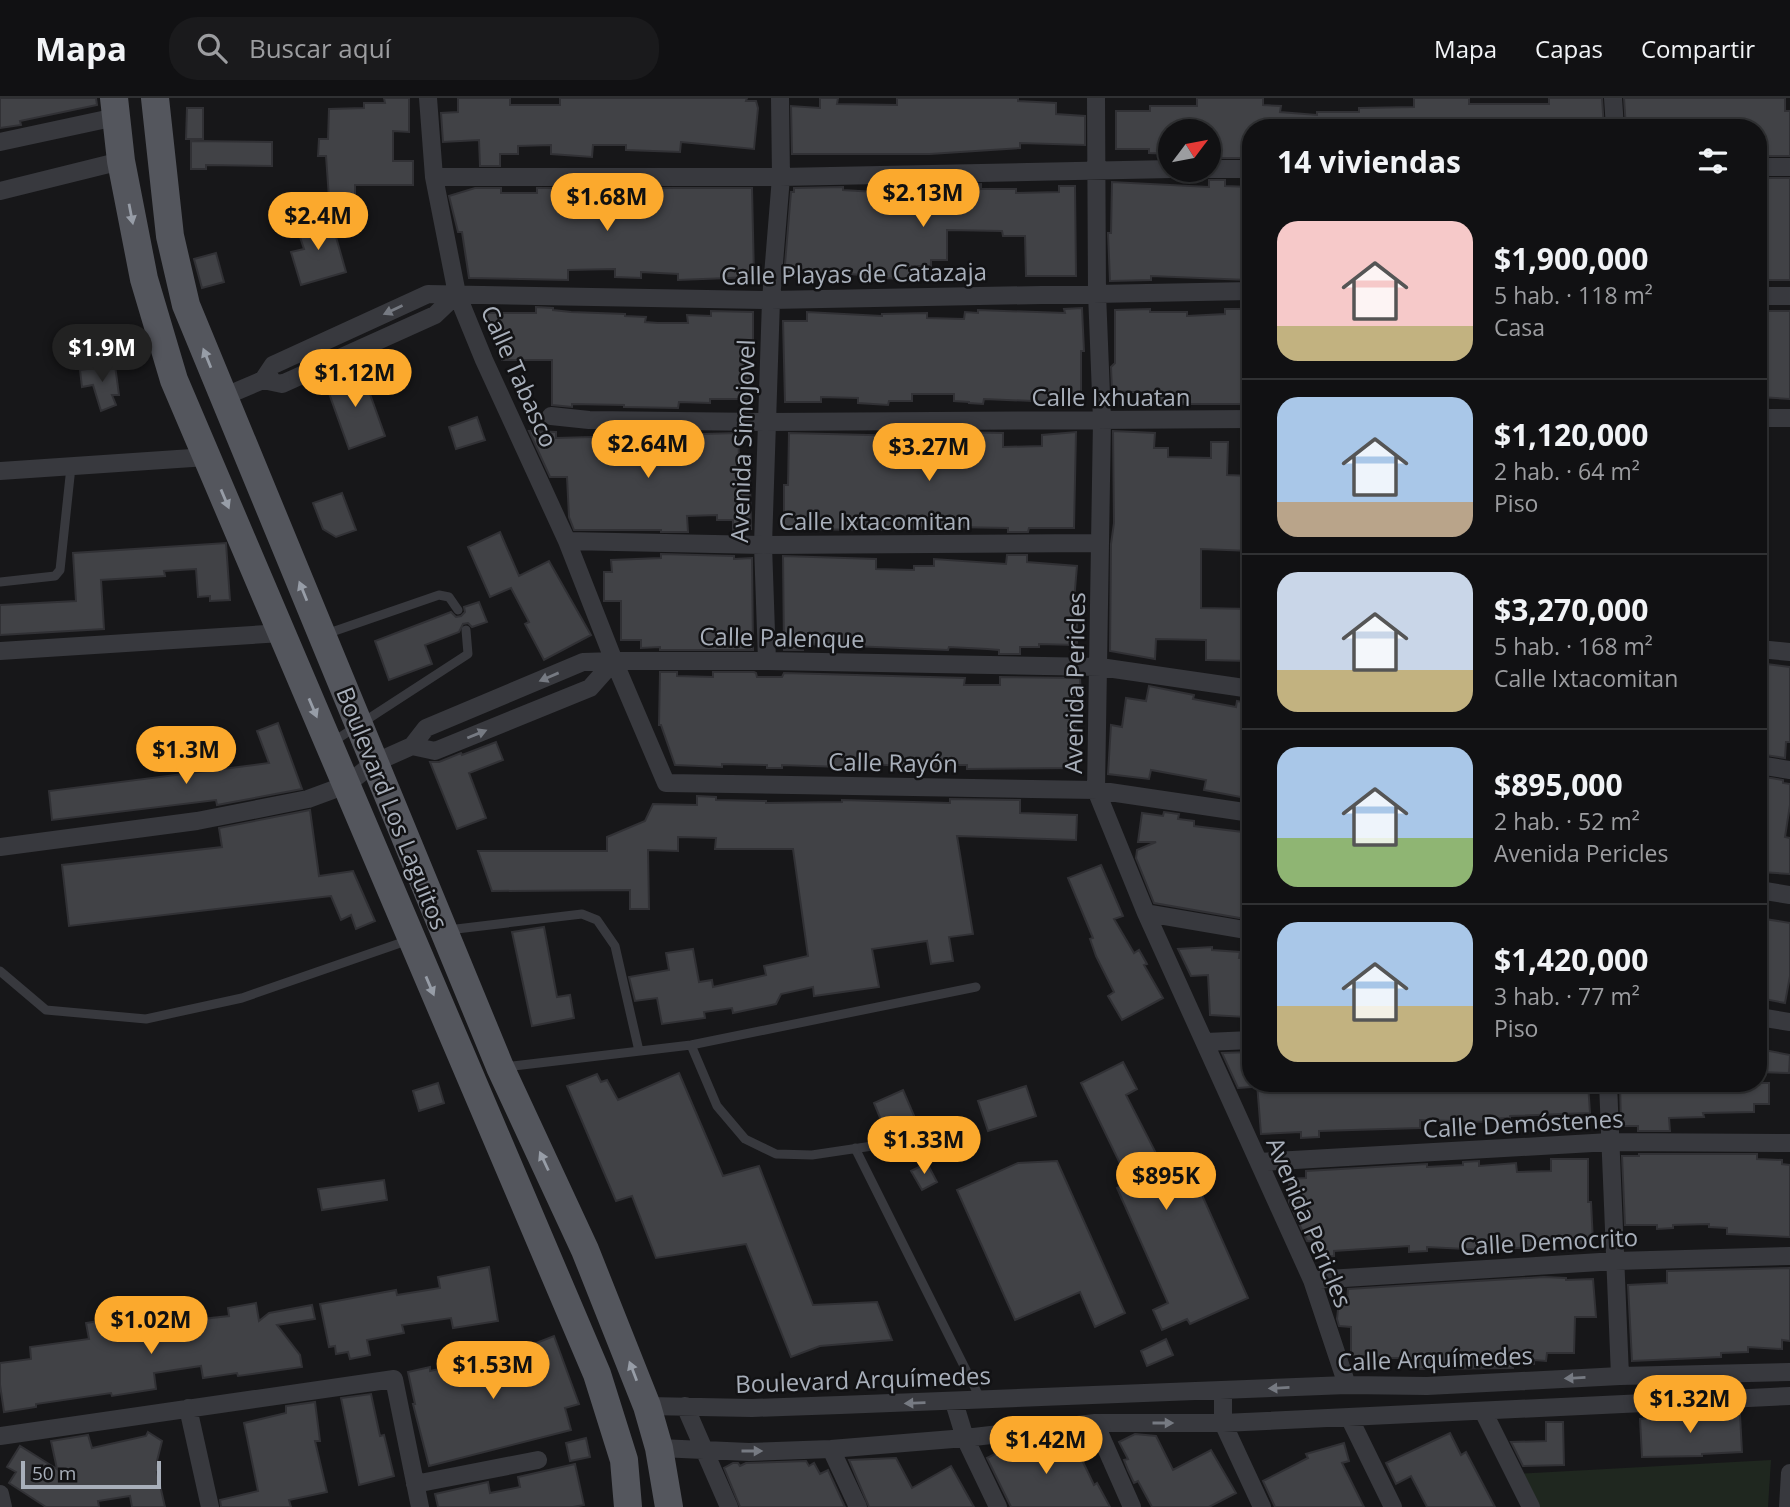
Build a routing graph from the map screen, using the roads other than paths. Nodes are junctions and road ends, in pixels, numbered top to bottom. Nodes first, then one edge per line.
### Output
1 (155, 98) edge
2 (428, 98) edge
3 (780, 98) edge
4 (1096, 98) edge
5 (1613, 98) edge
6 (115, 108) edge
7 (1614, 119) edge
8 (0, 142) edge
9 (121, 161) junction
10 (1767, 167) edge
11 (1790, 167) edge
12 (1095, 169) junction
13 (1158, 169) edge
14 (1222, 169) edge
15 (1242, 169) edge
16 (434, 177) junction
17 (781, 177) junction
18 (0, 191) edge
19 (1242, 291) edge
20 (1097, 293) junction
21 (457, 294) junction
22 (1767, 296) edge
23 (1790, 296) edge
24 (771, 300) junction
25 (223, 397) junction
26 (551, 416) dead end
27 (1767, 418) edge
28 (1790, 418) edge
29 (1242, 419) edge
30 (1102, 420) junction
31 (767, 422) junction
32 (207, 457) junction
33 (71, 467) junction
34 (0, 471) edge
35 (567, 541) junction
36 (1100, 543) junction
37 (763, 545) junction
38 (0, 582) edge
39 (458, 610) dead end
40 (466, 630) dead end
41 (282, 633) junction
42 (321, 635) junction
43 (1767, 650) edge
44 (0, 651) edge
45 (1790, 652) edge
46 (614, 661) junction
47 (767, 661) junction
48 (1100, 667) junction
49 (1242, 688) edge
50 (358, 725) junction
51 (329, 744) junction
52 (412, 746) junction
53 (374, 763) junction
54 (1767, 766) edge
55 (1790, 770) edge
56 (346, 785) junction
57 (1096, 790) junction
58 (1242, 812) edge
59 (0, 847) edge
60 (1767, 891) edge
61 (1790, 895) edge
62 (1146, 913) junction
63 (1242, 929) edge
64 (443, 931) junction
65 (410, 939) junction
66 (0, 971) edge
67 (976, 987) dead end
68 (1767, 1018) edge
69 (1790, 1022) edge
70 (1242, 1040) edge
71 (1206, 1042) junction
72 (691, 1045) junction
73 (639, 1051) junction
74 (500, 1067) junction
75 (1608, 1092) edge
76 (953, 1134) dead end
77 (1610, 1142) junction
78 (1790, 1143) edge
79 (855, 1148) junction
80 (1259, 1162) junction
81 (1790, 1256) edge
82 (1616, 1261) junction
83 (1312, 1280) junction
84 (1790, 1372) edge
85 (1620, 1376) junction
86 (1348, 1385) junction
87 (1427, 1385) junction
88 (1223, 1391) junction
89 (1081, 1395) joint
90 (1790, 1396) edge
91 (981, 1401) junction
92 (954, 1402) junction
93 (647, 1406) junction
94 (685, 1406) junction
95 (188, 1408) junction
96 (1483, 1411) junction
97 (1429, 1413) junction
98 (1349, 1417) junction
99 (1095, 1423) junction
100 (1223, 1423) junction
101 (0, 1436) edge
102 (965, 1438) junction
103 (659, 1448) junction
104 (831, 1448) junction
105 (706, 1450) junction
106 (538, 1460) dead end
107 (1790, 1473) edge
108 (415, 1484) junction
109 (0, 1494) edge
110 (3, 1507) edge
111 (210, 1507) edge
112 (420, 1507) edge
113 (628, 1507) edge
114 (669, 1507) edge
115 (729, 1507) edge
116 (858, 1507) edge
117 (998, 1507) edge
118 (1132, 1507) edge
119 (1262, 1507) edge
120 (1393, 1507) edge
121 (1531, 1507) edge
122 (1788, 1507) edge

25 -> 1 main road, Boulevard Los Laguitos
2 - 16 street, Calle Tabasco
3 - 17 street, Avenida Simojovel
4 - 12 street, Avenida Pericles
5 - 7 street
6 - 8 street
6 - 9 main road, Boulevard Los Laguitos
9 - 18 street
9 -> 32 main road, Boulevard Los Laguitos
10 - 11 street
12 - 13 street
12 - 17 street
12 - 20 street, Avenida Pericles
14 - 15 street
16 - 17 street
16 - 21 street, Calle Tabasco
17 - 24 street, Avenida Simojovel
19 - 20 street, Calle Playas de Catazaja
20 - 24 street, Calle Playas de Catazaja
20 - 30 street, Avenida Pericles
21 - 24 street, Calle Playas de Catazaja
21 - 25 street
21 - 35 street, Calle Tabasco
22 - 23 street
24 - 31 street, Avenida Simojovel
42 -> 25 main road, Boulevard Los Laguitos
26 - 31 street, Calle Ixhuatan
27 - 28 street
29 - 30 street, Calle Ixhuatan
30 - 31 street, Calle Ixhuatan
30 - 36 street, Avenida Pericles
31 - 37 street, Avenida Simojovel
32 - 33 street
32 -> 41 main road, Boulevard Los Laguitos
33 - 34 street
33 - 38 lane
35 - 37 street, Calle Ixtacomitan
35 - 46 street, Calle Tabasco
36 - 37 street, Calle Ixtacomitan
36 - 48 street, Avenida Pericles
37 - 47 street, Avenida Simojovel
39 - 42 lane
40 - 50 lane
41 - 44 street
41 -> 51 main road, Boulevard Los Laguitos
42 - 50 main road, Boulevard Los Laguitos
43 - 45 street
46 - 47 street, Calle Palenque
46 -> 52 street, Calle Palenque
52 -> 46 street
46 - 57 street, Calle Rayón
47 - 48 street, Calle Palenque
48 - 49 street, Calle Palenque
48 - 57 street, Avenida Pericles
50 - 51 lane
50 - 53 main road, Boulevard Los Laguitos
51 - 56 main road, Boulevard Los Laguitos
52 - 53 street
53 - 56 street
53 - 64 main road, Boulevard Los Laguitos
54 - 55 street
56 - 59 street
56 - 65 main road, Boulevard Los Laguitos
57 - 58 street, Calle Rayón
57 - 62 street, Avenida Pericles
60 - 61 street
62 - 63 street
62 - 71 street, Avenida Pericles
64 - 73 lane
64 - 74 main road, Boulevard Los Laguitos
65 - 66 lane
65 -> 113 main road, Boulevard Los Laguitos
67 - 72 lane
68 - 69 street
70 - 71 street
71 - 80 street, Avenida Pericles
72 - 73 lane
72 - 79 lane
73 - 74 lane
93 -> 74 main road, Boulevard Los Laguitos
75 - 77 street
76 - 79 lane
77 - 78 street, Calle Demóstenes
77 - 80 street, Calle Demóstenes
77 - 82 street
79 - 91 lane
80 - 83 street, Avenida Pericles
81 - 82 street, Calle Democrito
82 - 83 street, Calle Democrito
82 - 85 street
83 - 86 street, Avenida Pericles
84 - 85 street, Calle Arquímedes
85 -> 87 street, Calle Arquímedes
86 - 87 street, Calle Arquímedes
86 -> 88 street, Calle Arquímedes
87 - 97 street
88 - 89 street, Calle Arquímedes
88 - 100 street
89 - 91 street, Boulevard Arquímedes
90 - 96 street
91 - 92 street, Boulevard Arquímedes
92 -> 94 street, Boulevard Arquímedes
92 - 102 street
93 - 94 street, Boulevard Arquímedes
93 - 103 main road, Boulevard Los Laguitos
94 - 105 street
95 - 101 street
95 - 108 street
95 - 111 street
96 - 97 street
96 - 121 street
97 - 98 street
98 - 100 street
98 - 120 street
99 -> 100 street
99 - 102 street
99 - 118 street
100 - 119 street
102 - 104 street
102 - 117 street
103 - 105 street
103 - 114 main road, Boulevard Los Laguitos
105 -> 104 street
104 - 116 street
105 - 115 street
106 - 108 street
107 - 122 street
108 - 112 street
109 - 110 street

